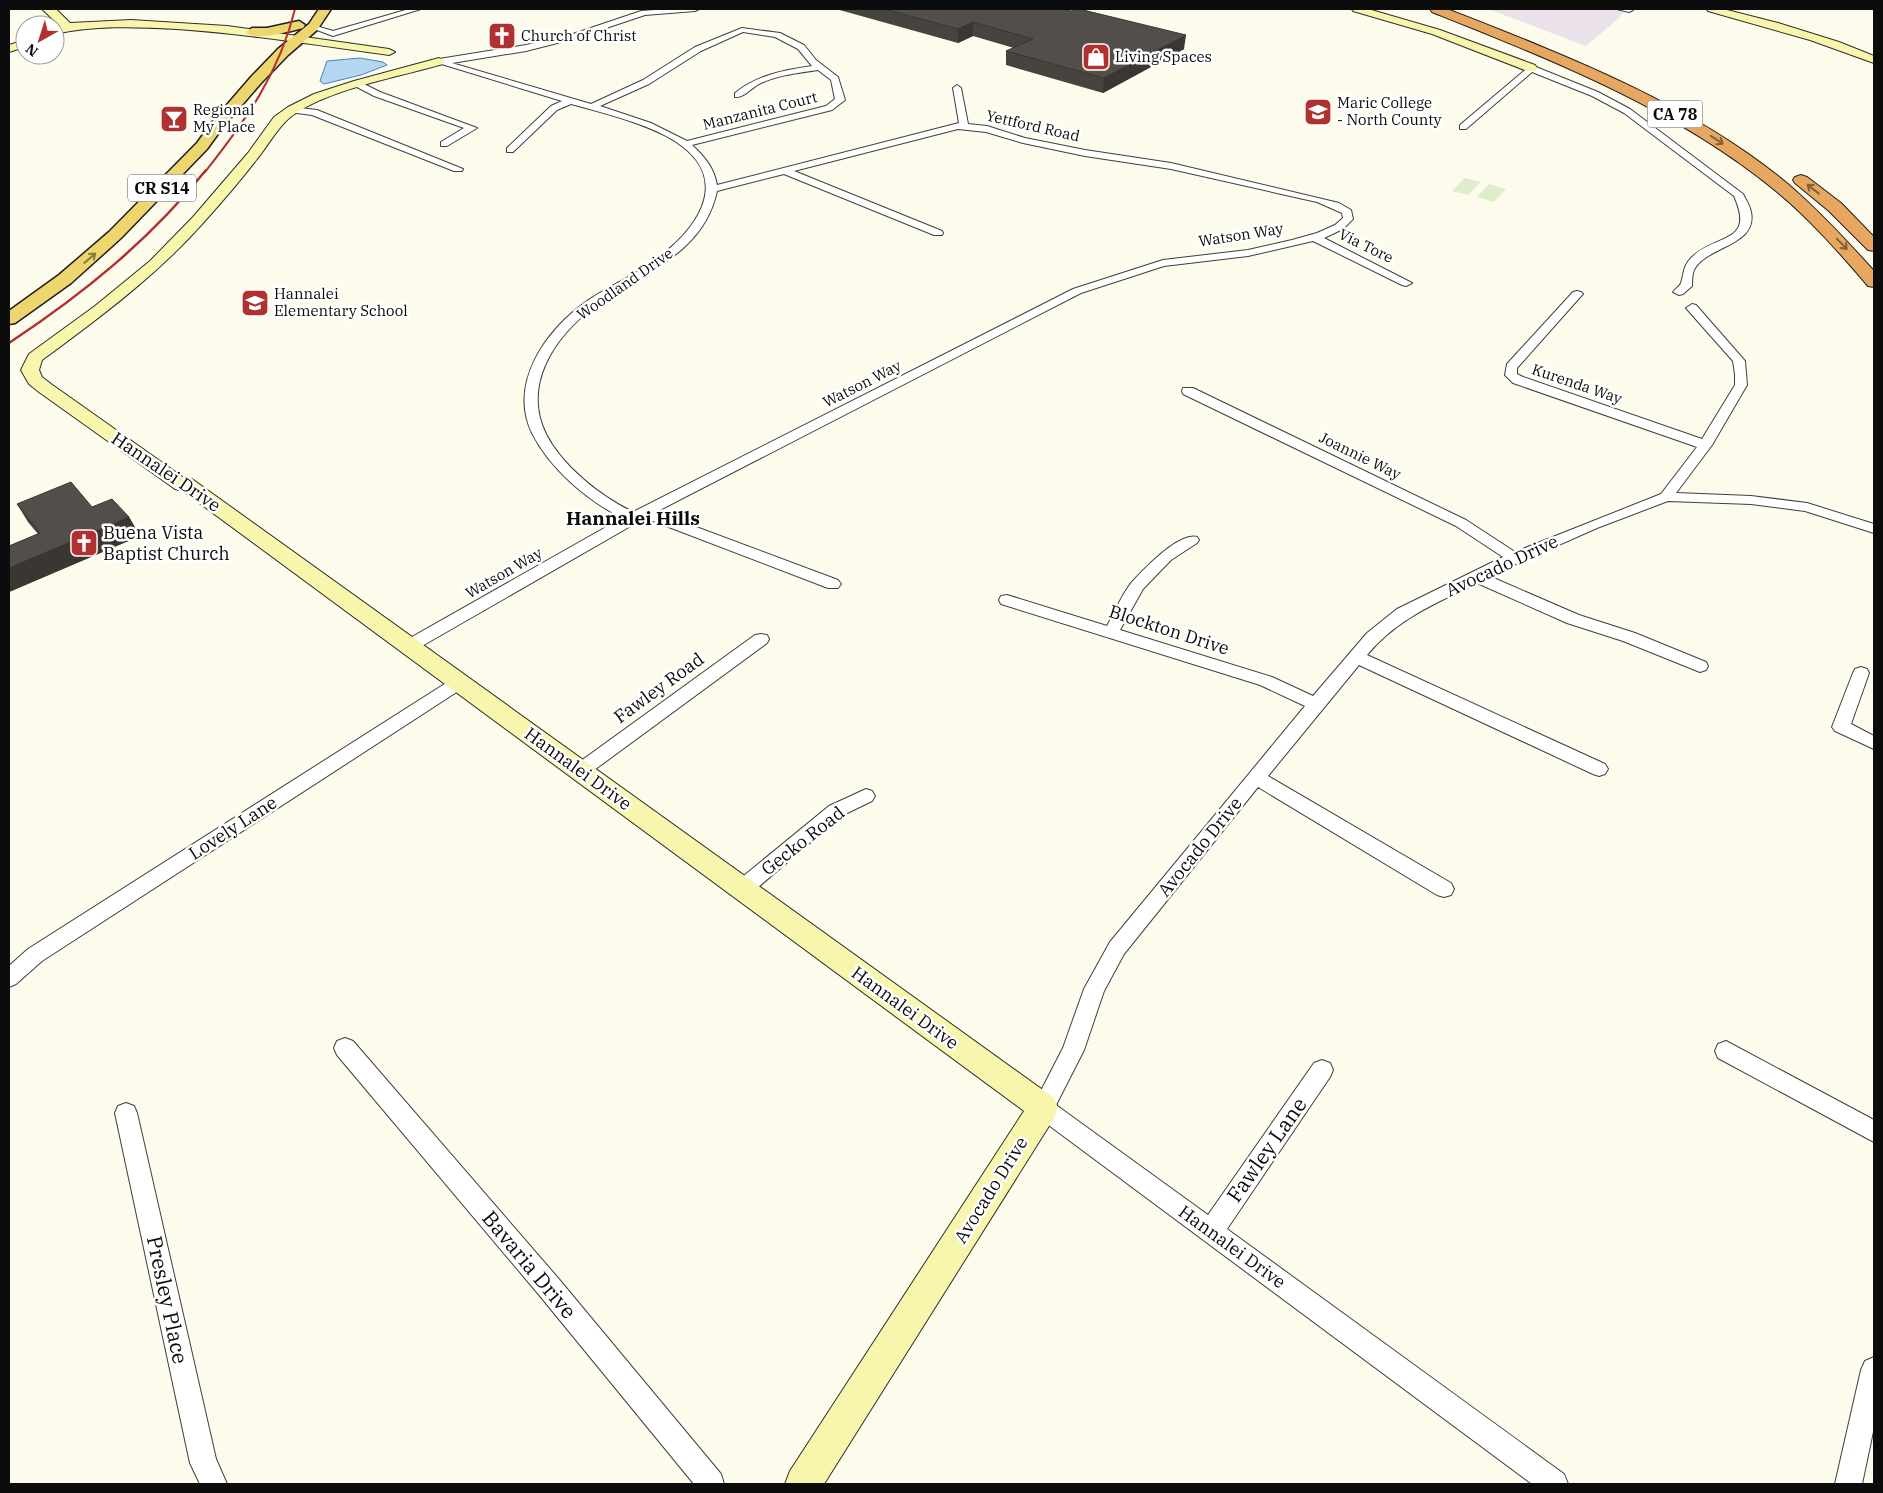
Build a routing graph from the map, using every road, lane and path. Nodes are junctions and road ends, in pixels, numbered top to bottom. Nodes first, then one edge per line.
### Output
1 (48, 9) edge
2 (315, 9) edge
3 (325, 9) edge
4 (417, 9) edge
5 (696, 9) edge
6 (1357, 9) edge
7 (1436, 9) edge
8 (1460, 9) edge
9 (1712, 9) edge
10 (299, 25) junction
11 (67, 27) joint
12 (313, 27) junction
13 (252, 32) junction
14 (332, 38) junction
15 (296, 40) junction
16 (393, 53) joint
17 (415, 56) dead end
18 (1874, 60) edge
19 (439, 62) junction
20 (820, 67) junction
21 (1531, 68) junction
22 (358, 84) junction
23 (957, 88) dead end
24 (738, 95) dead end
25 (572, 100) junction
26 (593, 106) junction
27 (292, 110) junction
28 (1700, 114) dead end
29 (963, 126) junction
30 (1463, 128) dead end
31 (444, 144) dead end
32 (685, 144) junction
33 (510, 150) dead end
34 (458, 169) dead end
35 (783, 170) junction
36 (1788, 171) dead end
37 (713, 189) junction
38 (1347, 212) joint
39 (938, 233) dead end
40 (1314, 237) junction
41 (1874, 246) edge
42 (1874, 282) edge
43 (1406, 283) dead end
44 (1680, 292) dead end
45 (1577, 294) dead end
46 (9, 306) edge
47 (1692, 308) dead end
48 (9, 319) edge
49 (1188, 391) dead end
50 (1705, 446) junction
51 (1666, 497) junction
52 (633, 518) junction
53 (1874, 529) edge
54 (1192, 540) dead end
55 (1514, 558) junction
56 (1477, 577) junction
57 (833, 584) dead end
58 (1007, 600) dead end
59 (1111, 632) junction
60 (761, 639) dead end
61 (410, 646) junction
62 (1356, 657) junction
63 (1700, 666) dead end
64 (1861, 673) dead end
65 (460, 682) junction
66 (1316, 704) junction
67 (1874, 743) edge
68 (1599, 769) dead end
69 (580, 771) junction
70 (1257, 778) junction
71 (866, 796) dead end
72 (742, 889) junction
73 (1444, 889) dead end
74 (9, 978) edge
75 (344, 1048) dead end
76 (1726, 1051) dead end
77 (1322, 1070) dead end
78 (1043, 1108) junction
79 (126, 1113) dead end
80 (1874, 1132) edge
81 (1211, 1231) junction
82 (1874, 1370) edge
83 (214, 1484) edge
84 (711, 1484) edge
85 (803, 1484) edge
86 (1554, 1484) edge
87 (1848, 1484) edge

1 - 11 street
2 - 10 main road, CR S14
3 - 12 main road, CR S14
4 - 14 street
5 - 19 street
6 - 21 street
7 -> 42 highway, CA 78
8 - 28 highway, CA 78
9 - 18 street
10 - 13 main road
10 - 15 main road, CR S14
11 - 13 street
12 - 14 street
12 - 15 main road, CR S14
13 - 15 street
14 - 15 street
14 - 16 street
15 - 16 street
15 - 46 main road, CR S14
48 -> 15 main road, CR S14
17 - 19 street
19 - 22 street, Hannalei Drive
19 - 25 street
20 - 24 street
20 - 26 street, Manzanita Court
20 - 32 street, Manzanita Court
21 - 30 street
21 - 44 street
22 - 27 street, Hannalei Drive
22 - 31 street
23 - 29 street
25 - 26 street
25 - 33 street
26 - 32 street
27 - 34 street
27 - 61 street, Hannalei Drive
29 - 35 street, Yettford Road
29 - 38 street, Yettford Road
32 - 37 street
35 - 37 street, Yettford Road
35 - 39 street
41 -> 36 highway
37 - 52 street, Woodland Drive
38 - 40 street, Watson Way
40 - 43 street, Via Tore
40 - 52 street, Watson Way
45 - 50 street, Kurenda Way
47 - 50 street
49 - 55 street, Joannie Way
50 - 51 street
51 - 53 street
51 - 55 street, Avocado Drive
52 - 57 street
52 - 61 street, Watson Way
54 - 59 street
55 - 56 street, Avocado Drive
56 - 62 street, Avocado Drive
56 - 63 street
58 - 59 street, Blockton Drive
59 - 66 street, Blockton Drive
60 - 69 street, Fawley Road
61 - 65 street, Hannalei Drive
62 - 66 street, Avocado Drive
62 - 68 street
64 - 67 street
65 - 69 street, Hannalei Drive
65 - 74 street, Lovely Lane
66 - 70 street, Avocado Drive
69 - 72 street, Hannalei Drive
70 - 73 street
70 - 78 street, Avocado Drive
71 - 72 street, Gecko Road
72 - 78 street, Hannalei Drive
75 - 84 street, Bavaria Drive
76 - 80 street
77 - 81 street, Fawley Lane
78 - 81 street, Hannalei Drive
78 - 85 street, Avocado Drive
79 - 83 street, Presley Place
81 - 86 street, Hannalei Drive
82 - 87 street

